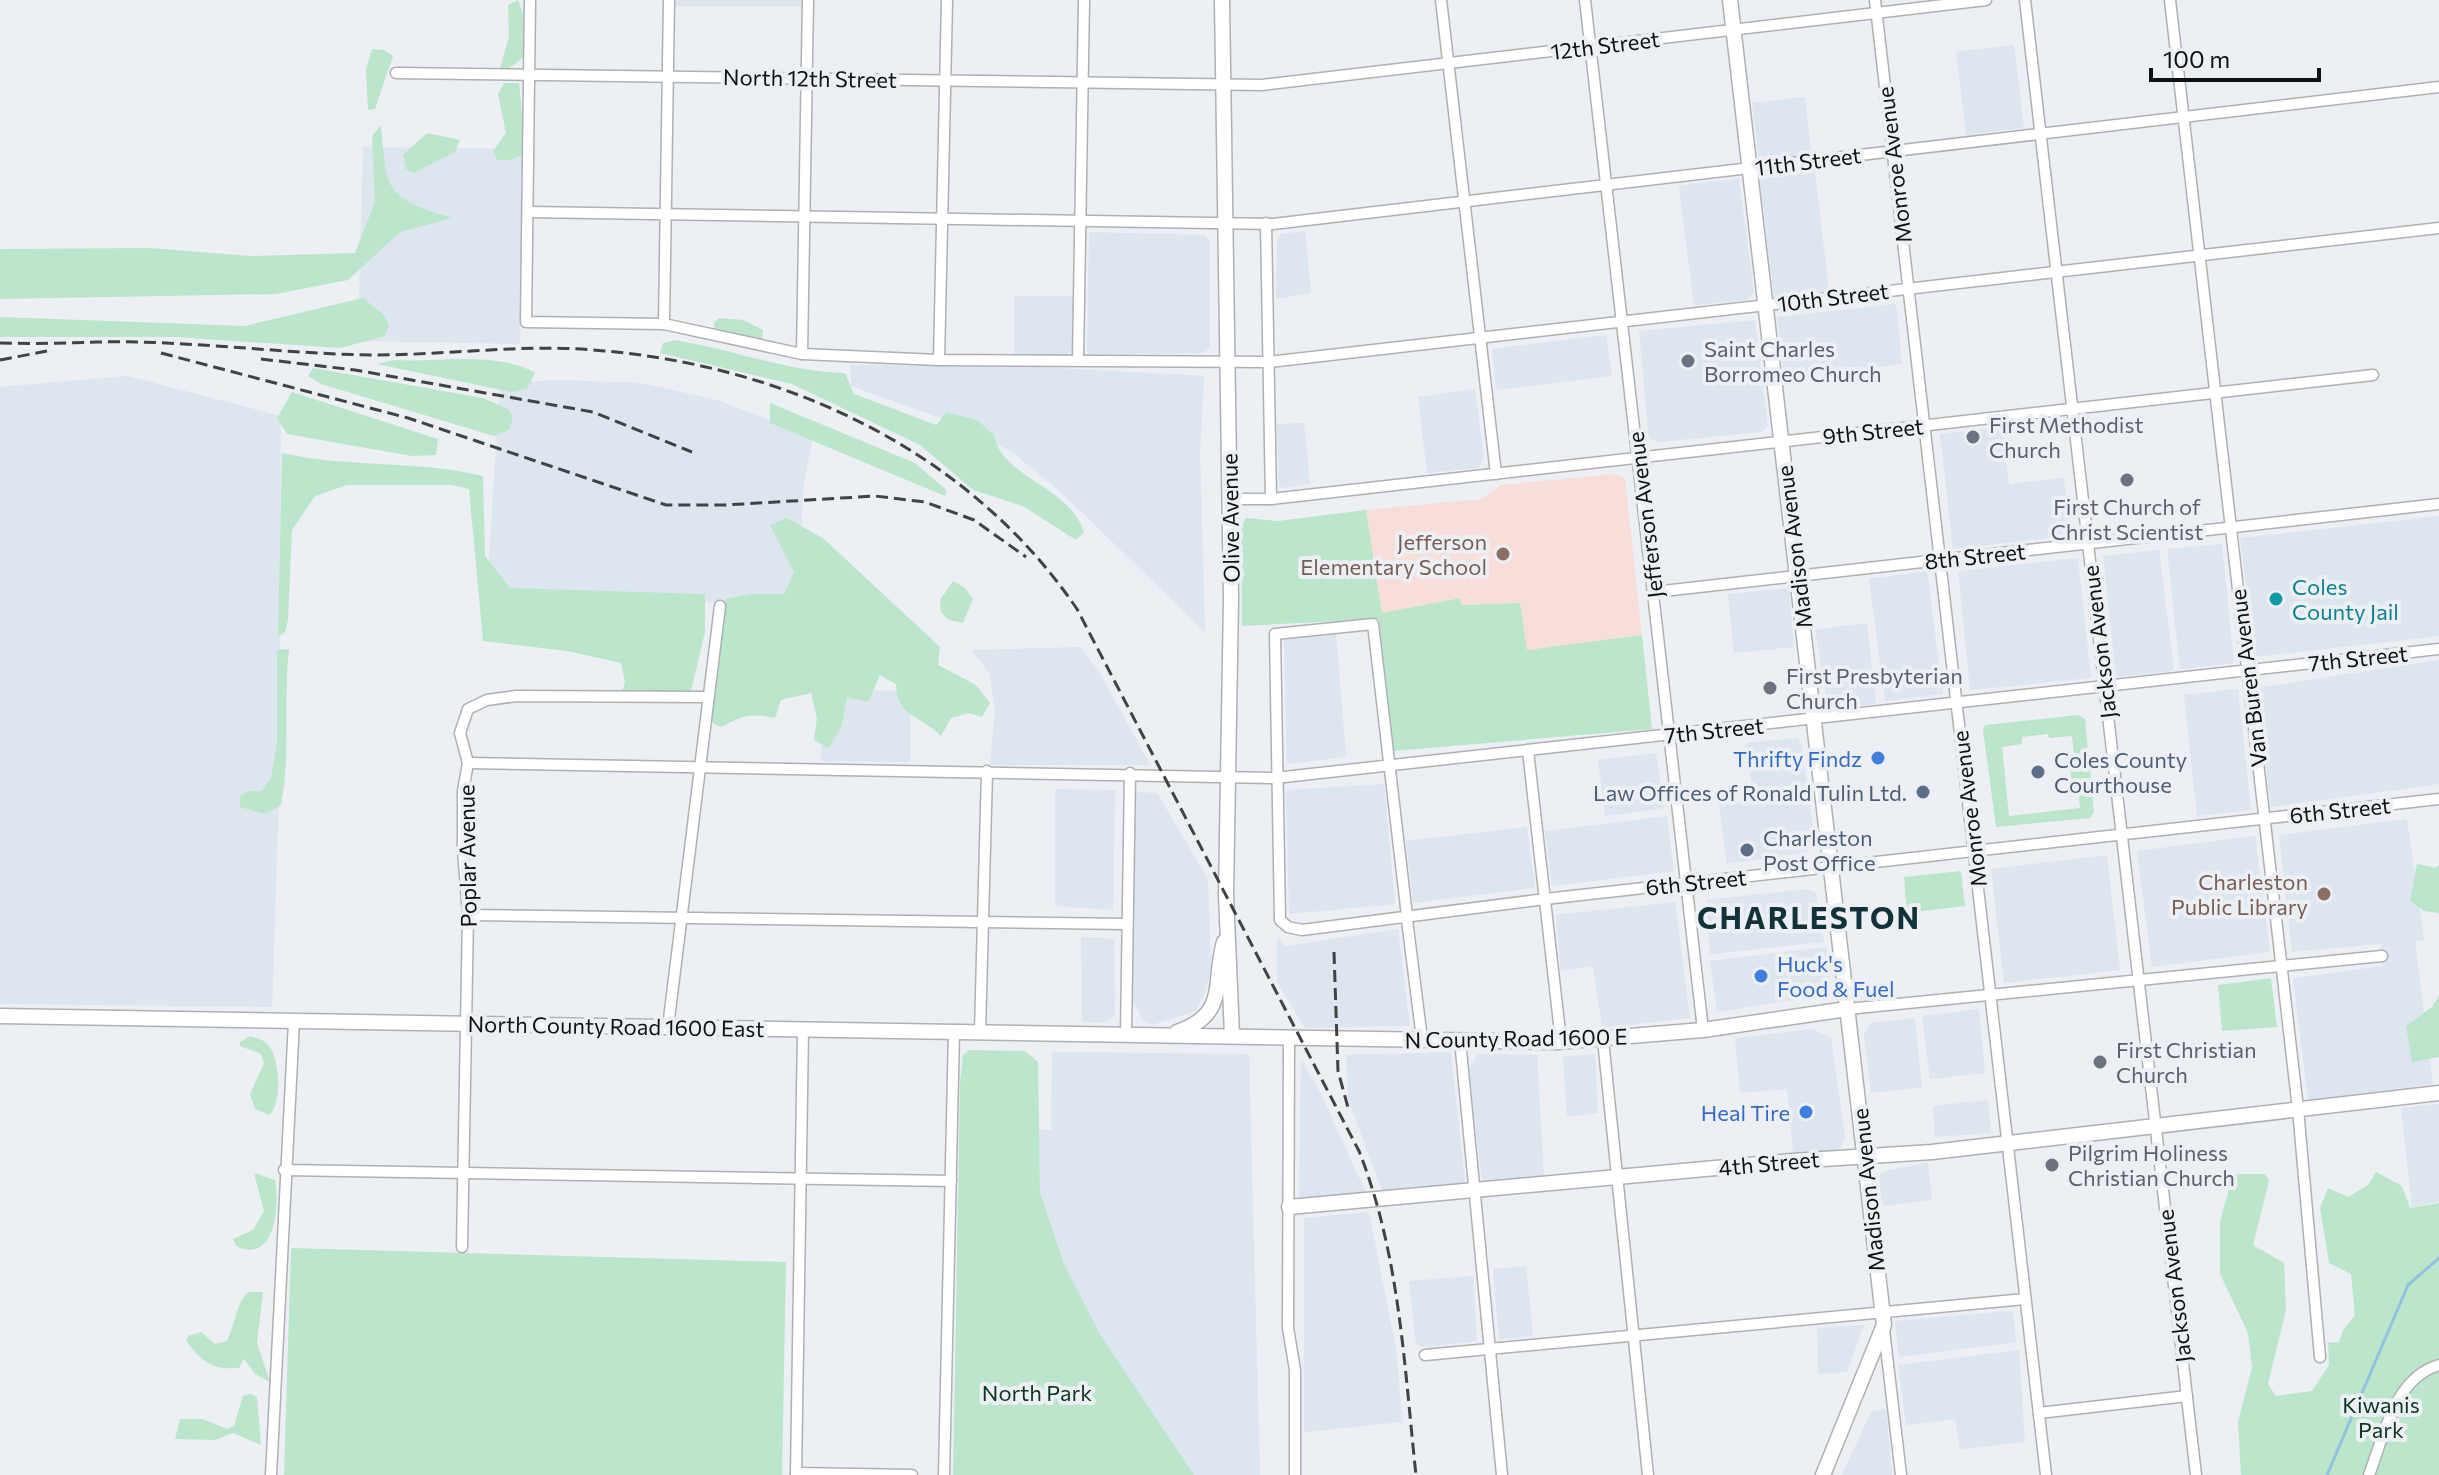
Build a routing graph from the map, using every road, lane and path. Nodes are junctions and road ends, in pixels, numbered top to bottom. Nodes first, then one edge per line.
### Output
1 (530, 0) edge
2 (669, 0) edge
3 (808, 0) edge
4 (947, 0) edge
5 (1084, 0) edge
6 (1222, 0) edge
7 (1441, 0) edge
8 (1585, 0) edge
9 (1730, 0) edge
10 (1875, 0) edge
11 (1986, 0) edge
12 (2025, 0) edge
13 (2170, 0) edge
14 (1877, 13) junction
15 (1734, 30) junction
16 (1591, 47) junction
17 (1448, 63) junction
18 (396, 73) dead end
19 (530, 73) junction
20 (668, 76) junction
21 (806, 78) junction
22 (945, 80) junction
23 (1083, 82) junction
24 (1223, 84) junction
25 (2439, 87) edge
26 (2183, 117) junction
27 (2041, 133) junction
28 (1893, 151) junction
29 (1750, 168) junction
30 (1607, 184) junction
31 (1464, 201) junction
32 (528, 212) junction
33 (666, 214) junction
34 (804, 216) junction
35 (942, 218) junction
36 (1081, 220) junction
37 (1225, 223) junction
38 (1266, 223) junction
39 (2439, 228) edge
40 (2202, 256) junction
41 (2056, 271) junction
42 (1908, 288) junction
43 (1766, 305) junction
44 (1623, 322) junction
45 (664, 324) junction
46 (1480, 339) junction
47 (802, 354) junction
48 (1078, 359) junction
49 (939, 360) junction
50 (1227, 361) junction
51 (1269, 362) junction
52 (2373, 375) dead end
53 (2215, 393) junction
54 (2073, 409) junction
55 (1924, 426) junction
56 (1781, 442) junction
57 (1639, 458) junction
58 (1496, 474) junction
59 (1229, 499) junction
60 (1271, 499) junction
61 (2439, 504) edge
62 (2231, 528) junction
63 (2088, 544) junction
64 (1940, 560) junction
65 (1797, 576) junction
66 (1654, 592) junction
67 (720, 606) dead end
68 (2439, 649) edge
69 (2247, 671) junction
70 (2105, 687) junction
71 (707, 697) junction
72 (1956, 703) junction
73 (1814, 719) junction
74 (1671, 735) junction
75 (1528, 751) junction
76 (468, 763) junction
77 (1390, 767) junction
78 (699, 770) junction
79 (987, 771) junction
80 (1130, 773) junction
81 (1227, 775) junction
82 (1275, 778) junction
83 (2439, 799) edge
84 (2265, 818) junction
85 (2122, 834) junction
86 (1974, 851) junction
87 (1831, 867) junction
88 (1688, 883) junction
89 (1545, 899) junction
90 (468, 915) junction
91 (1407, 916) junction
92 (681, 918) junction
93 (983, 922) junction
94 (1127, 924) junction
95 (1228, 927) junction
96 (2382, 956) dead end
97 (2282, 967) junction
98 (2138, 981) junction
99 (1990, 993) junction
100 (1847, 1009) junction
101 (0, 1016) edge
102 (294, 1021) junction
103 (465, 1024) junction
104 (668, 1027) junction
105 (803, 1029) junction
106 (1703, 1030) junction
107 (954, 1031) junction
108 (980, 1032) junction
109 (1126, 1034) junction
110 (1169, 1035) junction
111 (1232, 1035) junction
112 (1289, 1037) junction
113 (1422, 1039) junction
114 (1460, 1040) junction
115 (1603, 1040) junction
116 (1561, 1041) junction
117 (2439, 1093) edge
118 (2298, 1109) junction
119 (2156, 1127) junction
120 (2006, 1144) junction
121 (1865, 1155) junction
122 (284, 1170) junction
123 (463, 1173) junction
124 (1618, 1176) junction
125 (801, 1178) junction
126 (951, 1181) junction
127 (1476, 1189) junction
128 (1289, 1207) junction
129 (462, 1247) dead end
130 (2025, 1299) junction
131 (1883, 1318) junction
132 (1635, 1335) junction
133 (1490, 1349) junction
134 (1425, 1355) dead end
135 (2320, 1357) dead end
136 (2439, 1365) edge
137 (2187, 1396) junction
138 (2039, 1413) junction
139 (796, 1474) edge
140 (271, 1475) edge
141 (912, 1475) edge
142 (944, 1475) edge
143 (1295, 1475) edge
144 (1502, 1475) edge
145 (1648, 1475) edge
146 (1823, 1475) edge
147 (1901, 1475) edge
148 (2046, 1475) edge
149 (2196, 1475) edge
150 (2369, 1475) edge

1 - 19 street
2 - 20 street
3 - 21 street
4 - 22 street
5 - 23 street
6 - 24 street, Olive Avenue
7 - 17 street
8 - 16 street, Jefferson Avenue
9 - 15 street, Madison Avenue
10 - 14 street, Monroe Avenue
11 - 14 street, 12th Street
12 - 27 street, Jackson Avenue
13 - 26 street, Van Buren Avenue
14 - 15 street, 12th Street
14 - 28 street, Monroe Avenue
15 - 16 street, 12th Street
15 - 29 street, Madison Avenue
16 - 17 street, 12th Street
16 - 30 street, Jefferson Avenue
17 - 24 street, 12th Street
17 - 31 street
18 - 19 street, North 12th Street
19 - 20 street, North 12th Street
19 - 32 street
20 - 21 street, North 12th Street
20 - 33 street
21 - 22 street, North 12th Street
21 - 34 street
22 - 23 street, North 12th Street
22 - 35 street
23 - 24 street, North 12th Street
23 - 36 street
24 - 37 street, Olive Avenue
25 - 26 street, 11th Street
26 - 27 street, 11th Street
26 - 40 street, Van Buren Avenue
27 - 28 street, 11th Street
27 - 41 street, Jackson Avenue
28 - 29 street, 11th Street
28 - 42 street, Monroe Avenue
29 - 30 street, 11th Street
29 - 43 street, Madison Avenue
30 - 31 street, 11th Street
30 - 44 street, Jefferson Avenue
31 - 38 street, 11th Street
31 - 46 street
32 - 33 street, 11th Street
32 - 45 street, 10th Street
33 - 34 street, 11th Street
33 - 45 street
34 - 35 street, 11th Street
34 - 47 street
35 - 36 street, 11th Street
35 - 49 street
36 - 37 street, 11th Street
36 - 48 street
37 - 38 street, 11th Street
37 - 50 street, Olive Avenue
38 - 51 street
39 - 40 street, 10th Street
40 - 41 street, 10th Street
40 - 53 street, Van Buren Avenue
41 - 42 street, 10th Street
41 - 54 street, Jackson Avenue
42 - 43 street, 10th Street
42 - 55 street, Monroe Avenue
43 - 44 street, 10th Street
43 - 56 street, Madison Avenue
44 - 46 street, 10th Street
44 - 57 street, Jefferson Avenue
45 - 47 street, 10th Street
46 - 51 street, 10th Street
46 - 58 street
47 - 49 street, 10th Street
48 - 49 street, 10th Street
48 - 50 street, 10th Street
50 - 51 street, 10th Street
50 - 59 street, Olive Avenue
51 - 60 street
52 - 53 street, 9th Street
53 - 54 street, 9th Street
53 - 62 street, Van Buren Avenue
54 - 55 street, 9th Street
54 - 63 street, Jackson Avenue
55 - 56 street, 9th Street
55 - 64 street, Monroe Avenue
56 - 57 street, 9th Street
56 - 65 street, Madison Avenue
57 - 58 street, 9th Street
57 - 66 street, Jefferson Avenue
58 - 60 street, 9th Street
59 - 60 street, 9th Street
59 - 81 street, Olive Avenue
61 - 62 street, 8th Street
62 - 63 street, 8th Street
62 - 69 street, Van Buren Avenue
63 - 64 street, 8th Street
63 - 70 street, Jackson Avenue
64 - 65 street, 8th Street
64 - 72 street, Monroe Avenue
65 - 66 street, 8th Street
65 - 73 street, Madison Avenue
66 - 74 street, Jefferson Avenue
67 - 71 street
68 - 69 street, 7th Street
69 - 70 street, 7th Street
69 - 84 street, Van Buren Avenue
70 - 72 street, 7th Street
70 - 85 street, Jackson Avenue
71 - 76 street, Poplar Avenue
71 - 78 street
72 - 73 street, 7th Street
72 - 86 street, Monroe Avenue
73 - 74 street, 7th Street
73 - 87 street, Madison Avenue
74 - 75 street, 7th Street
74 - 88 street, Jefferson Avenue
75 - 77 street, 7th Street
75 - 89 street
76 - 78 street, 7th Street
76 - 90 street, Poplar Avenue
77 - 82 street, 7th Street
77 - 82 street
77 - 91 street
78 - 79 street, 7th Street
78 - 92 street
79 - 80 street, 7th Street
79 - 93 street
80 - 81 street, 7th Street
80 - 94 street
81 - 82 street, 7th Street
81 - 95 street, Olive Avenue
82 - 91 street, 6th Street
83 - 84 street, 6th Street
84 - 85 street, 6th Street
84 - 97 street, Van Buren Avenue
85 - 86 street, 6th Street
85 - 98 street, Jackson Avenue
86 - 87 street, 6th Street
86 - 99 street, Monroe Avenue
87 - 88 street, 6th Street
87 - 100 street, Madison Avenue
88 - 89 street, 6th Street
88 - 106 street, Jefferson Avenue
89 - 91 street, 6th Street
89 - 116 street
90 - 92 street
90 - 103 street, Poplar Avenue
91 - 113 street
92 - 93 street
92 - 104 street
93 - 94 street
93 - 108 street
94 - 109 street
95 - 110 street
95 - 111 street, Olive Avenue
96 - 97 street
97 - 98 street
97 - 118 street, Van Buren Avenue
98 - 99 street
98 - 119 street, Jackson Avenue
99 - 100 street
99 - 120 street, Monroe Avenue
100 - 106 street, N County Road 1600 E
100 - 121 street, Madison Avenue
101 - 102 street, North County Road 1600 East
102 - 103 street, North County Road 1600 East
102 - 122 street
103 - 104 street, North County Road 1600 East
103 - 123 street, Poplar Avenue
104 - 105 street, North County Road 1600 East
105 - 107 street, North County Road 1600 East
105 - 125 street
106 - 115 street, N County Road 1600 E
107 - 108 street, North County Road 1600 East
107 - 126 street
108 - 109 street, North County Road 1600 East
109 - 110 street, North County Road 1600 East
110 - 111 street, North County Road 1600 East
111 - 112 street, N County Road 1600 E
112 - 113 street, N County Road 1600 E
112 - 128 street
113 - 114 street, N County Road 1600 E
114 - 116 street, N County Road 1600 E
114 - 127 street
115 - 116 street, N County Road 1600 E
115 - 124 street
117 - 118 street, 4th Street
118 - 119 street, 4th Street
118 - 135 street, Van Buren Avenue
119 - 120 street, 4th Street
119 - 137 street, Jackson Avenue
120 - 121 street, 4th Street
120 - 130 street, Monroe Avenue
121 - 124 street, 4th Street
121 - 131 street, Madison Avenue
122 - 123 street
122 - 140 street
123 - 125 street
123 - 129 street, Poplar Avenue
124 - 127 street, 4th Street
124 - 132 street
125 - 126 street
125 - 139 street
126 - 142 street
127 - 128 street, 4th Street
127 - 133 street
128 - 143 street
130 - 131 street
130 - 138 street, Monroe Avenue
131 - 132 street
131 - 146 street
131 - 147 street, Madison Avenue
132 - 133 street
132 - 145 street
133 - 134 street
133 - 144 street
136 - 150 street
137 - 138 street
137 - 149 street, Jackson Avenue
138 - 148 street, Monroe Avenue
139 - 141 street

